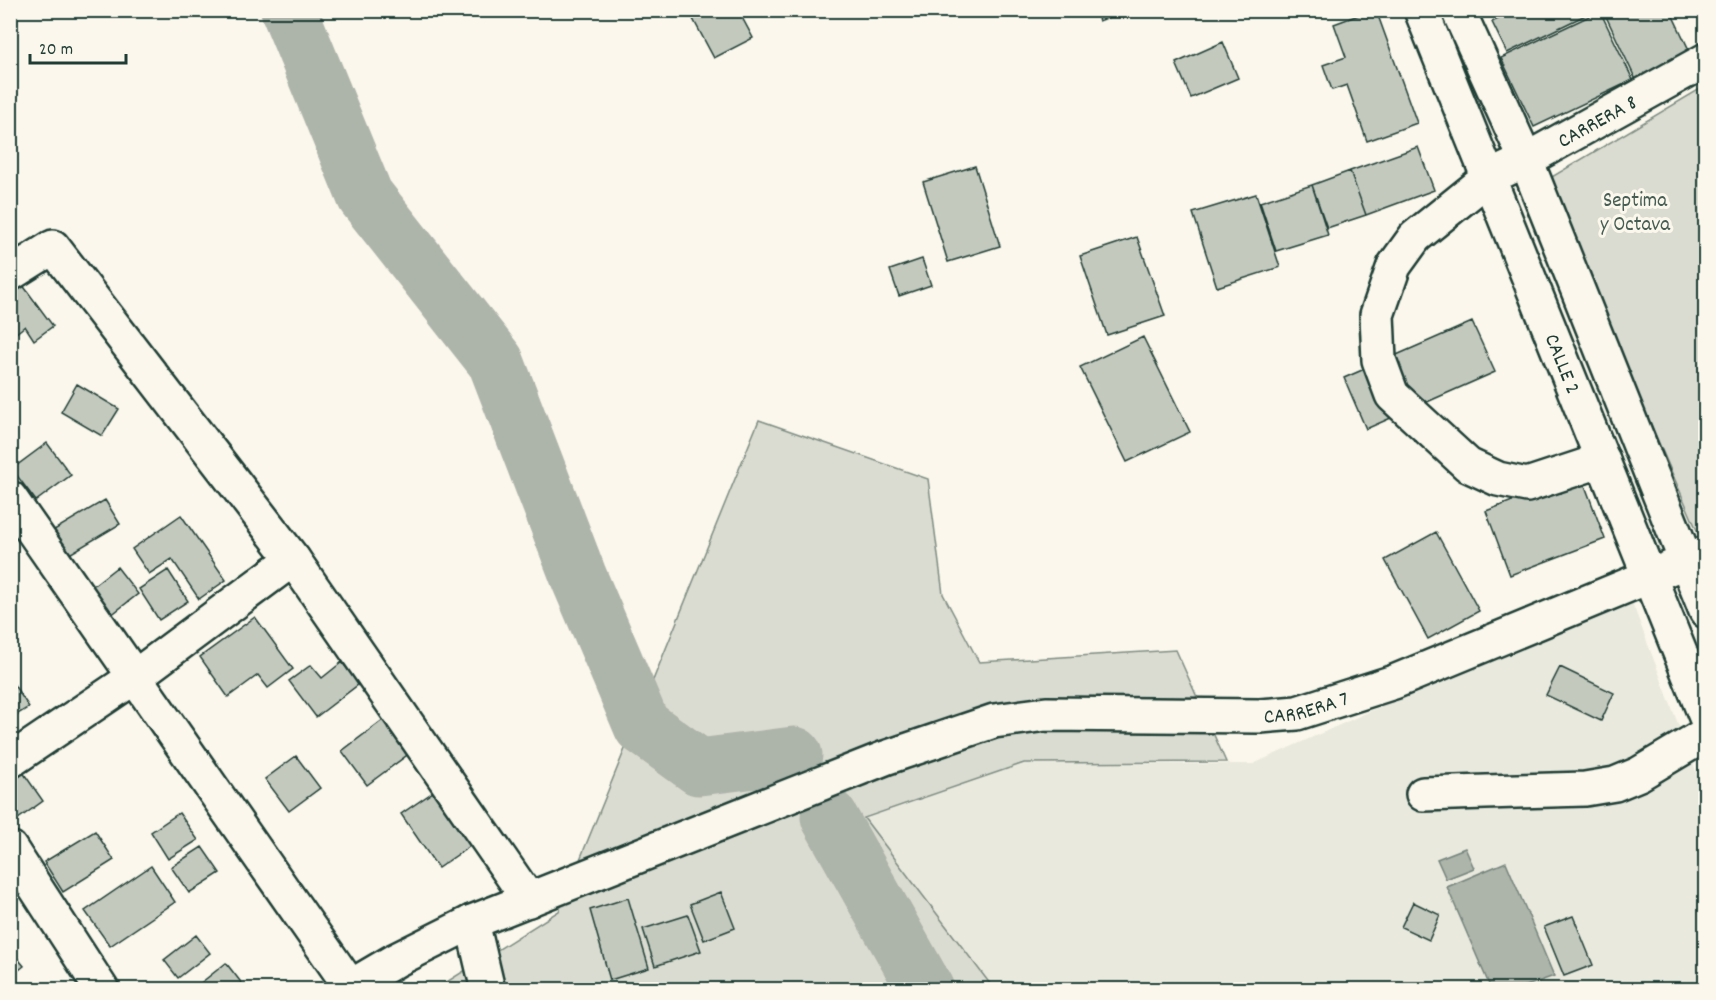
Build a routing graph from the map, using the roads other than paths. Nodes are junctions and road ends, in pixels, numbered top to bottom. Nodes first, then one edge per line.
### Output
1 (1421, 10) edge
2 (1458, 10) edge
3 (1706, 60) edge
4 (1526, 160) junction
5 (1488, 178) junction
6 (10, 274) edge
7 (1603, 460) junction
8 (10, 498) edge
9 (1696, 557) edge
10 (293, 559) junction
11 (1650, 575) junction
12 (1706, 611) edge
13 (136, 676) junction
14 (1706, 717) edge
15 (1706, 734) edge
16 (10, 761) edge
17 (1423, 795) dead end
18 (10, 848) edge
19 (530, 900) junction
20 (472, 922) junction
21 (347, 988) edge
22 (102, 990) edge
23 (488, 990) edge

1 - 5 street, CALLE 2
2 - 4 street, CALLE 2
3 - 4 street, CARRERA 8
4 - 5 street, CARRERA 8
4 - 9 street, CALLE 2
5 - 7 street, CALLE 2
5 - 7 street, CARRERA 8
6 - 10 street
7 - 11 street, CALLE 2
8 - 13 street
9 - 11 street, CARRERA 7
9 - 12 street, CALLE 2
10 - 13 street
10 - 19 street
11 - 14 street, CALLE 2
11 - 19 street, CARRERA 7
13 - 16 street
13 - 21 street
15 - 17 street
18 - 22 street
19 - 20 street, CARRERA 7
20 - 21 street, CARRERA 7
20 - 23 street

